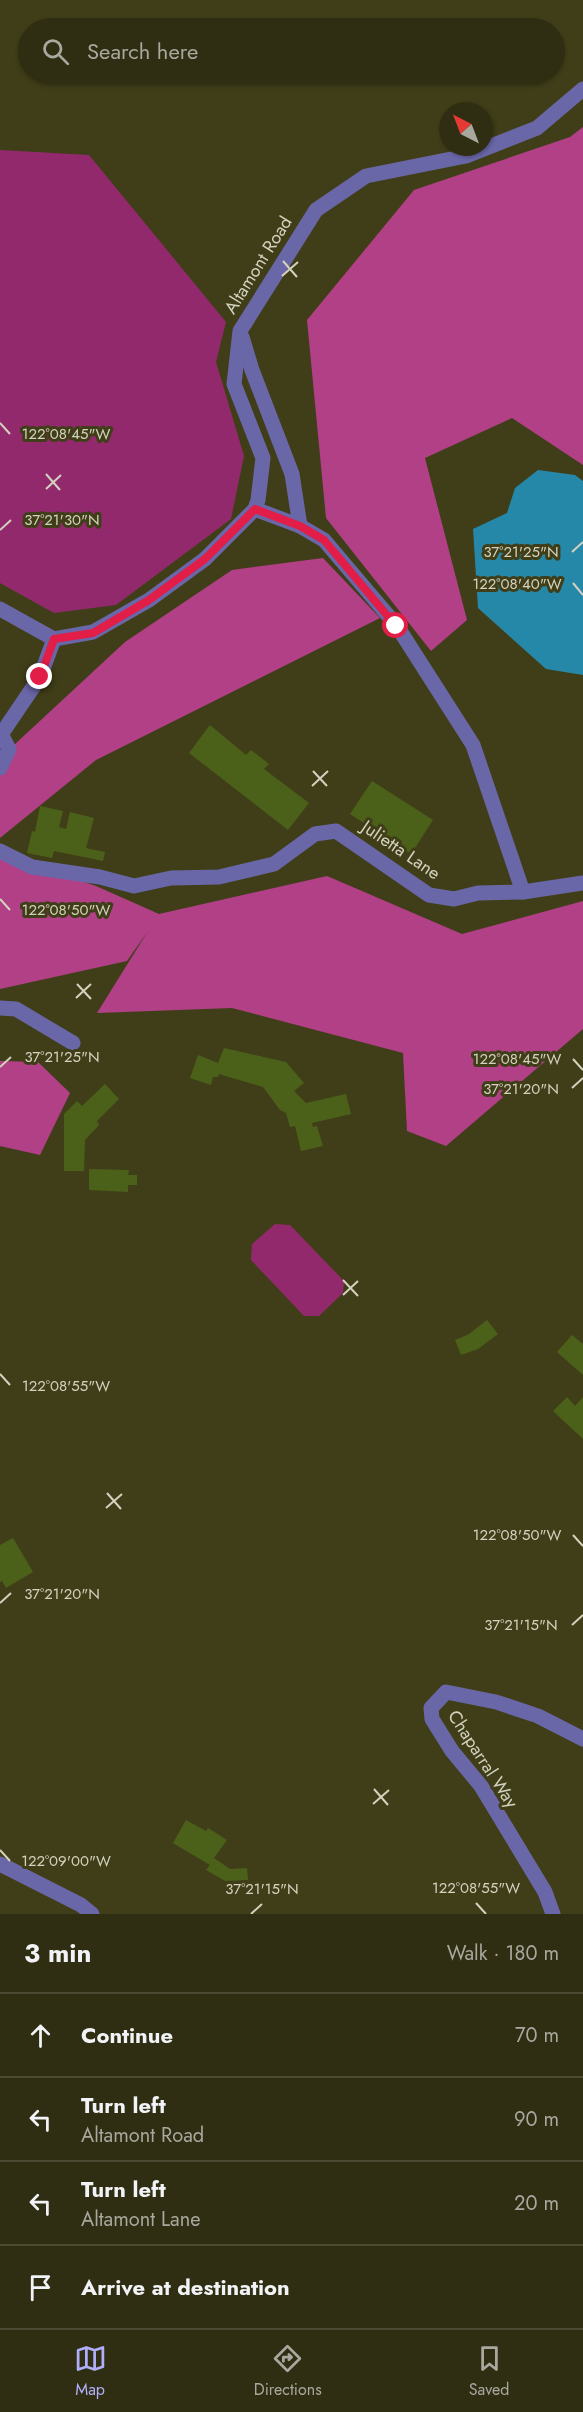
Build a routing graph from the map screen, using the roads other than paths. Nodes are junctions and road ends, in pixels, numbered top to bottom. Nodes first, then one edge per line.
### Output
1 (583, 89) edge
2 (240, 331) junction
3 (255, 509) junction
4 (300, 526) junction
5 (0, 609) edge
6 (54, 639) junction
7 (1, 735) edge
8 (0, 768) edge
9 (0, 850) edge
10 (583, 883) edge
11 (523, 892) junction
12 (0, 1008) edge
13 (73, 1043) dead end
14 (583, 1739) edge
15 (0, 1864) edge
16 (92, 1914) edge
17 (553, 1914) edge

1 - 2 street, Altamont Road
2 - 3 street, Altamont Road
2 - 4 street
3 - 4 street
3 - 6 street
4 - 11 street
5 - 6 street
6 - 7 street
7 - 8 street
9 - 11 street, Julietta Lane
10 - 11 street, Julietta Lane
12 - 13 street
14 - 17 street, Chaparral Way
15 - 16 street

